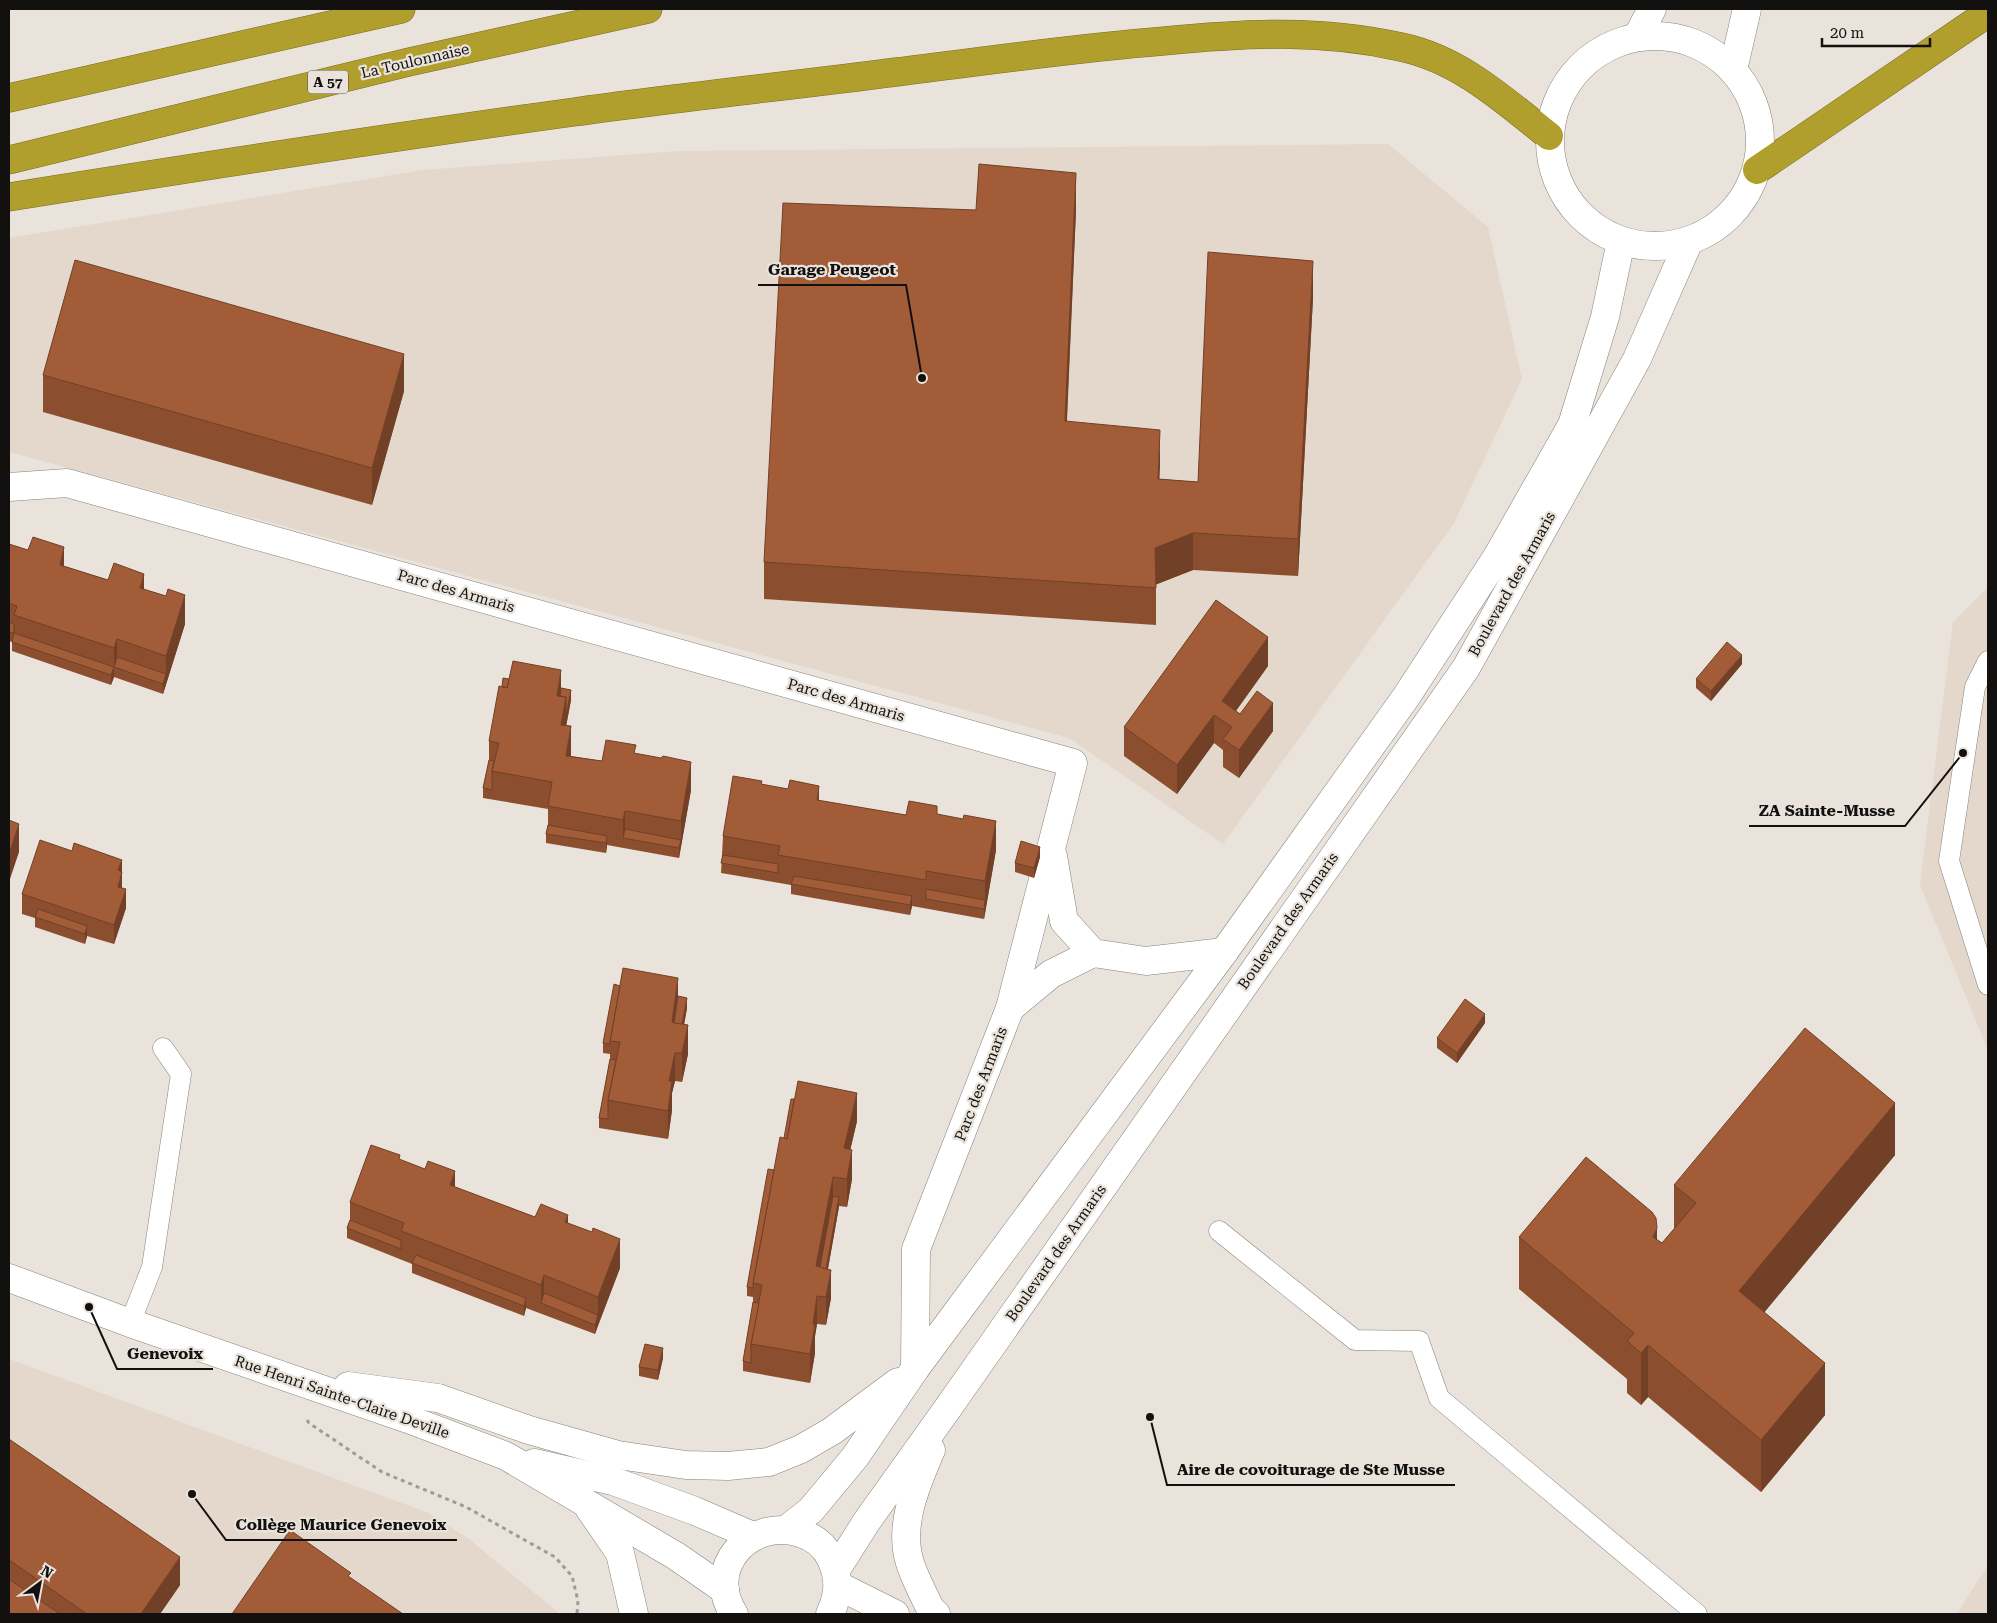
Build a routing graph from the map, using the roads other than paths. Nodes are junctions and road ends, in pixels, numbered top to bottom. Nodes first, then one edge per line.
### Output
1 (401, 9) edge
2 (648, 9) edge
3 (1652, 9) edge
4 (1747, 9) edge
5 (381, 12) edge
6 (1988, 13) edge
7 (1637, 37) junction
8 (1733, 70) junction
9 (9, 98) edge
10 (1549, 136) junction
11 (9, 160) edge
12 (1757, 170) junction
13 (9, 197) edge
14 (1621, 241) junction
15 (1689, 241) junction
16 (9, 487) edge
17 (1988, 661) edge
18 (1051, 847) junction
19 (1224, 952) junction
20 (1093, 953) junction
21 (1988, 985) edge
22 (1010, 1008) junction
23 (163, 1048) dead end
24 (1219, 1231) dead end
25 (9, 1278) edge
26 (130, 1323) junction
27 (916, 1369) junction
28 (288, 1378) junction
29 (948, 1408) junction
30 (506, 1456) junction
31 (584, 1501) junction
32 (787, 1529) junction
33 (753, 1536) junction
34 (837, 1578) junction
35 (728, 1607) edge
36 (634, 1614) edge
37 (830, 1614) edge
38 (895, 1614) edge
39 (936, 1614) edge
40 (1697, 1614) edge

1 - 5 highway
2 - 11 highway, La Toulonnaise / A 57
3 - 7 main road
4 - 8 main road
5 - 9 highway
6 - 12 highway
7 - 8 main road
7 - 10 main road
8 - 12 main road
10 - 13 highway
10 - 14 main road
12 - 15 main road
14 - 15 main road
14 - 19 main road, Boulevard des Armaris
15 - 29 main road, Boulevard des Armaris
16 - 18 main road, Parc des Armaris
17 - 21 lane
18 - 20 main road
18 - 22 main road, Parc des Armaris
19 - 20 main road
19 - 27 main road, Boulevard des Armaris
20 - 22 main road
22 - 27 main road, Parc des Armaris
23 - 26 lane
24 - 40 lane
25 - 26 main road, Rue Henri Sainte-Claire Deville
26 - 28 main road, Rue Henri Sainte-Claire Deville
27 - 28 main road
27 - 32 main road, Boulevard des Armaris
28 - 30 main road, Rue Henri Sainte-Claire Deville
29 - 34 main road, Boulevard des Armaris
29 - 39 main road
30 - 31 main road, Rue Henri Sainte-Claire Deville
30 - 33 main road, Rue Henri Sainte-Claire Deville
31 - 35 main road, Rue Henri Sainte-Claire Deville
31 - 36 main road, Rue Henri Sainte-Claire Deville
32 - 33 main road
32 - 34 main road
33 - 35 main road
34 - 37 main road, Boulevard des Armaris
34 - 38 main road

